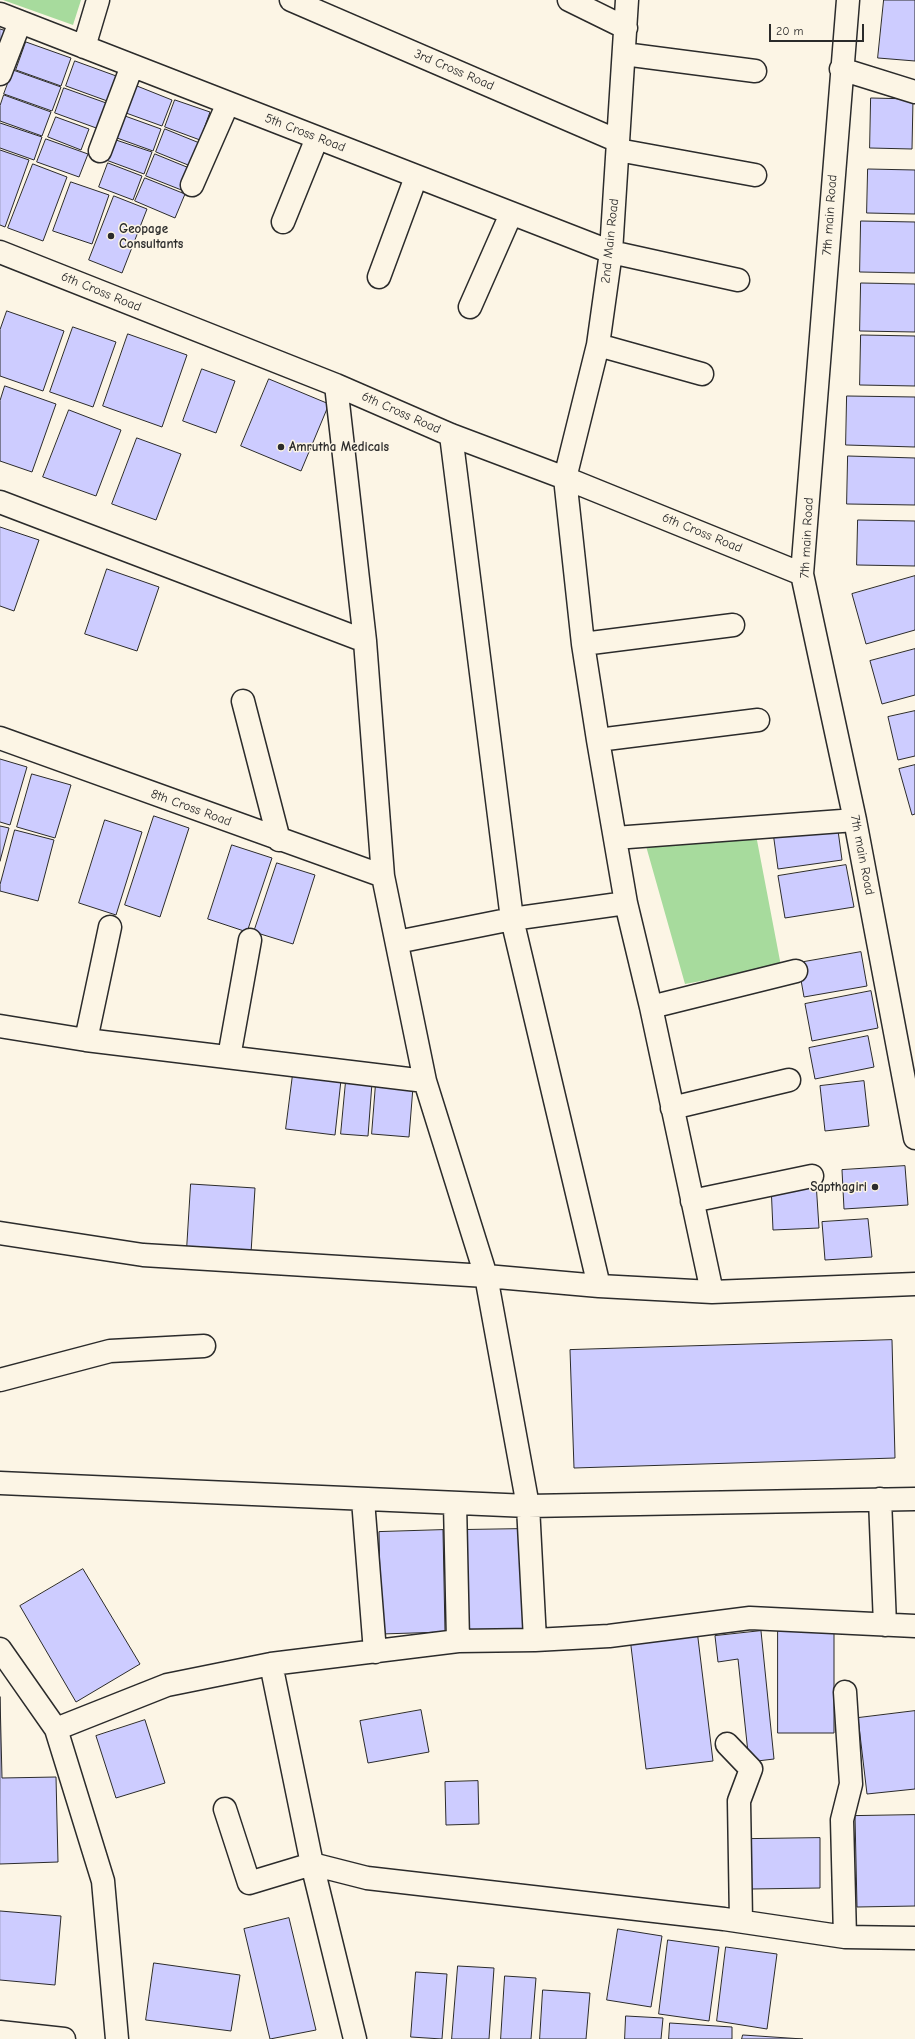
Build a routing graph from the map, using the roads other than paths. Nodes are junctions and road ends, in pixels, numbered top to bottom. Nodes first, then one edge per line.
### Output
1 (98, 0) edge
2 (291, 0) edge
3 (569, 0) edge
4 (627, 0) edge
5 (848, 0) edge
6 (10, 18) edge
7 (626, 28) junction
8 (84, 47) junction
9 (624, 54) junction
10 (132, 66) junction
11 (841, 69) junction
12 (755, 71) dead end
13 (0, 74) edge
14 (915, 92) edge
15 (228, 103) junction
16 (317, 138) junction
17 (618, 146) junction
18 (100, 151) dead end
19 (755, 174) dead end
20 (416, 177) junction
21 (192, 185) dead end
22 (511, 214) junction
23 (283, 222) dead end
24 (0, 252) edge
25 (611, 252) junction
26 (379, 277) dead end
27 (738, 280) dead end
28 (470, 307) dead end
29 (598, 345) junction
30 (702, 374) dead end
31 (336, 385) junction
32 (451, 435) junction
33 (565, 478) junction
34 (0, 502) edge
35 (802, 574) junction
36 (733, 625) dead end
37 (365, 641) junction
38 (583, 644) junction
39 (244, 702) dead end
40 (758, 720) dead end
41 (0, 738) edge
42 (598, 740) junction
43 (855, 820) junction
44 (615, 838) junction
45 (279, 840) junction
46 (383, 876) junction
47 (626, 903) junction
48 (512, 919) junction
49 (110, 927) dead end
50 (250, 940) dead end
51 (397, 942) junction
52 (796, 971) dead end
53 (651, 1007) junction
54 (0, 1026) edge
55 (86, 1040) junction
56 (229, 1057) junction
57 (789, 1080) dead end
58 (425, 1081) junction
59 (672, 1108) junction
60 (915, 1138) edge
61 (812, 1176) dead end
62 (692, 1201) junction
63 (0, 1233) edge
64 (486, 1276) junction
65 (915, 1284) edge
66 (598, 1286) junction
67 (712, 1292) junction
68 (204, 1346) dead end
69 (0, 1380) edge
70 (0, 1483) edge
71 (880, 1499) junction
72 (915, 1499) edge
73 (363, 1500) junction
74 (455, 1503) junction
75 (528, 1506) junction
76 (885, 1625) junction
77 (915, 1626) edge
78 (535, 1640) junction
79 (458, 1641) junction
80 (0, 1649) edge
81 (375, 1652) junction
82 (271, 1664) junction
83 (845, 1692) dead end
84 (56, 1729) junction
85 (727, 1744) dead end
86 (225, 1809) dead end
87 (312, 1864) junction
88 (741, 1922) junction
89 (845, 1937) junction
90 (915, 1938) edge
91 (0, 2032) edge
92 (62, 2039) edge
93 (117, 2039) edge
94 (355, 2039) edge

1 - 8 street
2 - 17 street, 3rd Cross Road
3 - 7 street
4 - 7 street, 2nd Main Road
5 - 11 street, 7th main Road
6 - 8 street, 5th Cross Road
6 - 13 street
7 - 9 street, 2nd Main Road
8 - 10 street, 5th Cross Road
9 - 12 street
9 - 17 street, 2nd Main Road
10 - 15 street, 5th Cross Road
10 - 18 street
11 - 14 street
11 - 35 street, 7th main Road
15 - 16 street, 5th Cross Road
15 - 21 street
16 - 20 street, 5th Cross Road
16 - 23 street
17 - 19 street, 3rd Cross Road
17 - 25 street, 2nd Main Road
20 - 22 street, 5th Cross Road
20 - 26 street
22 - 25 street, 5th Cross Road
22 - 28 street
24 - 31 street, 6th Cross Road
25 - 27 street, 5th Cross Road
25 - 29 street, 2nd Main Road
29 - 30 street
29 - 33 street, 2nd Main Road
31 - 32 street, 6th Cross Road
31 - 37 street
32 - 33 street, 6th Cross Road
32 - 48 street
33 - 35 street, 6th Cross Road
33 - 38 street
34 - 37 street
35 - 43 street, 7th main Road
36 - 38 street
37 - 46 street
38 - 42 street
39 - 45 street
40 - 42 street
41 - 45 street, 8th Cross Road
42 - 44 street
43 - 44 street
43 - 60 street, 7th main Road
44 - 47 street
45 - 46 street, 8th Cross Road
46 - 51 street
47 - 48 street
47 - 53 street
48 - 51 street
48 - 66 street
49 - 55 street
50 - 56 street
51 - 58 street
52 - 53 street
53 - 59 street
54 - 55 street
55 - 56 street
56 - 58 street
57 - 59 street
58 - 64 street
59 - 62 street
61 - 62 street
62 - 67 street
63 - 64 street
64 - 66 street
64 - 75 street
65 - 67 street
66 - 67 street
68 - 69 street
70 - 73 street
71 - 72 street
71 - 75 street
71 - 76 street
73 - 74 street
73 - 81 street
74 - 75 street
74 - 79 street
75 - 78 street
76 - 77 street
76 - 78 street
78 - 79 street
79 - 81 street
80 - 84 street
81 - 82 street
82 - 84 street
82 - 87 street
83 - 89 street
84 - 93 street
85 - 88 street
86 - 87 street
87 - 88 street
87 - 94 street
88 - 89 street
89 - 90 street
91 - 92 street

